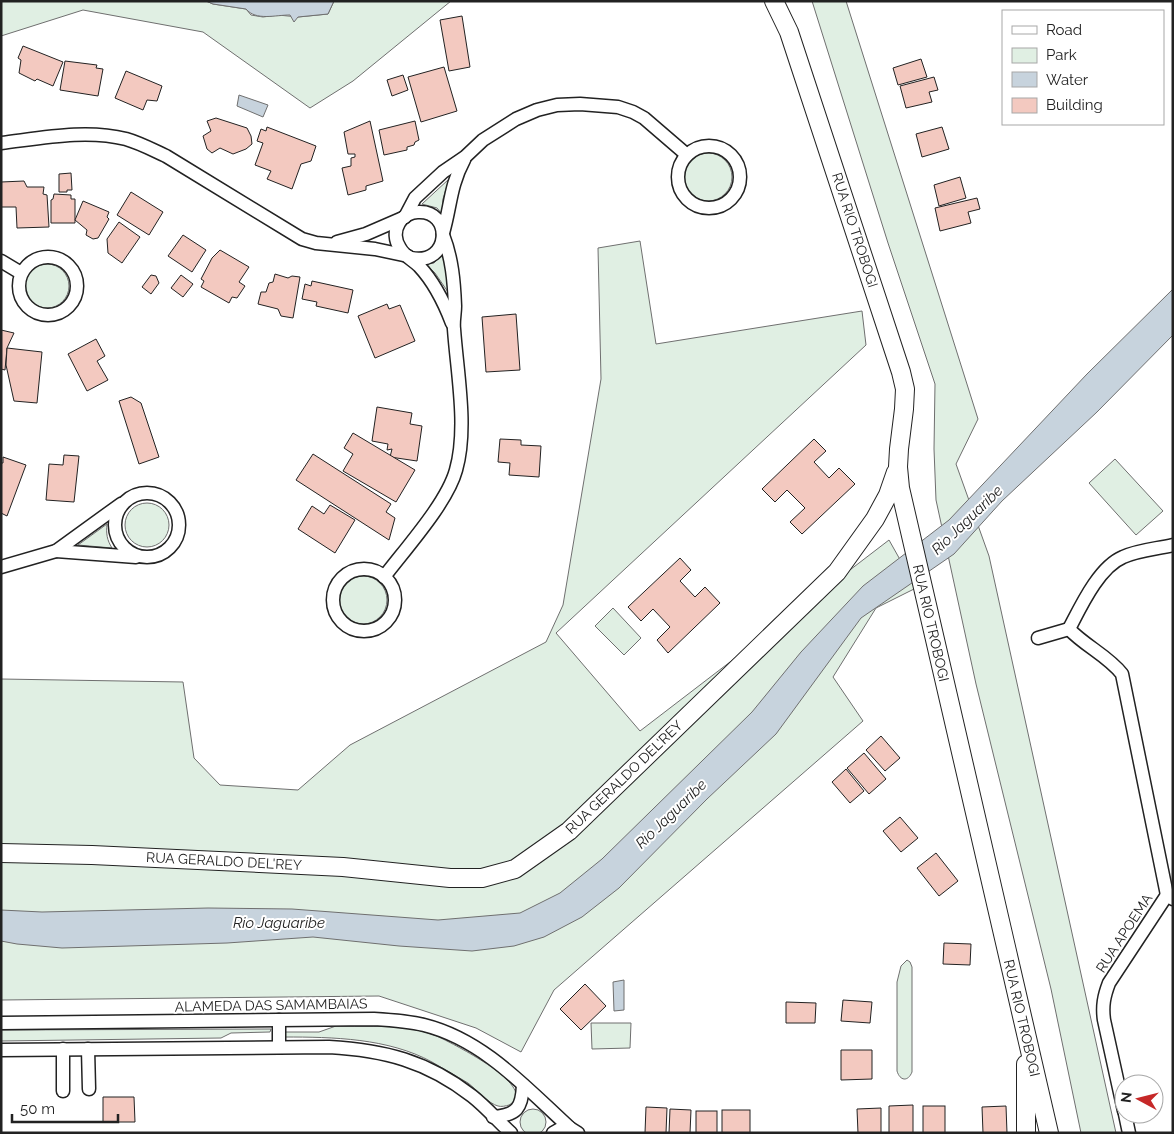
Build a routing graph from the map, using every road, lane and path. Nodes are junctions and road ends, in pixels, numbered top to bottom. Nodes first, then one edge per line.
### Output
1 (774, 1) edge
2 (784, 1) edge
3 (789, 32) junction
4 (1, 143) edge
5 (687, 155) junction
6 (465, 157) junction
7 (404, 217) junction
8 (443, 234) junction
9 (330, 244) junction
10 (409, 257) junction
11 (1, 261) edge
12 (21, 273) junction
13 (453, 326) junction
14 (898, 467) junction
15 (124, 502) junction
16 (1173, 545) edge
17 (56, 551) junction
18 (142, 558) junction
19 (1, 567) edge
20 (384, 577) junction
21 (1069, 628) junction
22 (1038, 638) dead end
23 (1, 853) edge
24 (1170, 897) edge
25 (280, 1020) junction
26 (1, 1023) edge
27 (1025, 1026) junction
28 (279, 1047) junction
29 (63, 1049) junction
30 (88, 1049) junction
31 (1, 1050) edge
32 (1116, 1074) edge
33 (522, 1085) junction
34 (88, 1090) dead end
35 (63, 1091) dead end
36 (493, 1117) junction
37 (574, 1130) edge
38 (511, 1133) edge
39 (553, 1133) edge
40 (1026, 1133) edge
41 (1049, 1133) edge

1 - 3 main road, RUA RIO TROBOGI
2 - 3 main road, RUA RIO TROBOGI
3 - 14 main road, RUA RIO TROBOGI
4 - 9 street
5 - 5 street
5 - 6 street
6 - 7 street
6 - 8 street
7 - 8 street
7 - 9 street
7 - 10 street
8 - 10 street
8 - 13 street
9 - 10 street
10 - 13 street
11 - 12 street
12 - 12 street
13 - 20 street
14 - 23 main road, RUA GERALDO DEL'REY
14 - 27 main road, RUA RIO TROBOGI
15 - 17 street
15 - 18 street
15 - 18 street
16 - 21 street
17 - 18 street
17 - 19 street
20 - 20 street
21 - 22 street
21 - 24 street
24 - 32 street, RUA APOEMA
25 - 26 street, ALAMEDA DAS SAMAMBAIAS
25 - 28 street
25 - 33 street, ALAMEDA DAS SAMAMBAIAS
27 - 40 main road
27 - 41 main road, RUA RIO TROBOGI
28 - 30 street
28 - 36 street
29 - 30 street
29 - 31 street
29 - 35 street
30 - 34 street
33 - 36 street
33 - 37 street, ALAMEDA DAS SAMAMBAIAS
36 - 38 street
37 - 39 street, ALAMEDA DAS SAMAMBAIAS

